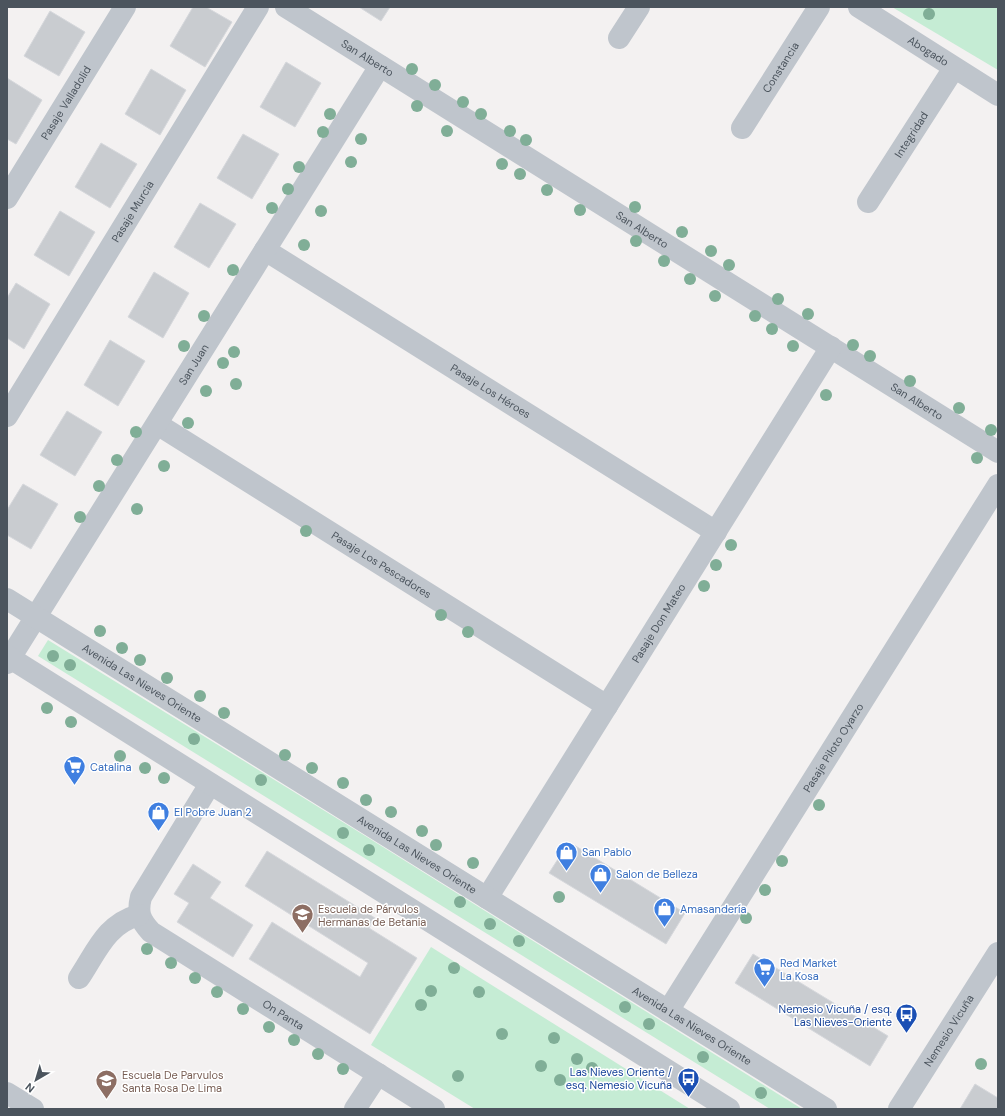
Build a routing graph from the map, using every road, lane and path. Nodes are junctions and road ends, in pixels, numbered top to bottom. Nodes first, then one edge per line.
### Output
1 (125, 7) edge
2 (258, 7) edge
3 (286, 7) edge
4 (639, 7) edge
5 (819, 7) edge
6 (859, 7) edge
7 (619, 38) dead end
8 (380, 66) junction
9 (954, 68) junction
10 (998, 95) edge
11 (742, 128) dead end
12 (7, 198) edge
13 (868, 202) dead end
14 (265, 250) junction
15 (831, 347) junction
16 (7, 416) edge
17 (157, 424) junction
18 (998, 452) edge
19 (998, 485) edge
20 (716, 532) junction
21 (7, 599) edge
22 (36, 617) junction
23 (8, 659) edge
24 (607, 706) junction
25 (210, 784) junction
26 (487, 898) junction
27 (139, 914) junction
28 (998, 953) edge
29 (80, 978) dead end
30 (668, 1011) junction
31 (378, 1074) junction
32 (7, 1093) edge
33 (33, 1109) edge
34 (355, 1109) edge
35 (434, 1109) edge
36 (729, 1109) edge
37 (826, 1109) edge
38 (899, 1109) edge

1 - 12 street, Pasaje Valladolid
2 - 16 street, Pasaje Murcia
3 - 8 street, San Alberto
4 - 7 street
5 - 11 street, Constancia
6 - 9 street, Abogado
8 - 14 street, San Juan
8 - 15 street, San Alberto
9 - 10 street, Abogado
9 - 13 street, Integridad
14 - 17 street, San Juan
14 - 20 street, Pasaje Los Héroes
15 - 18 street, San Alberto
15 - 20 street, Pasaje Don Mateo
17 - 22 street, San Juan
17 - 24 street, Pasaje Los Pescadores
19 - 30 street, Pasaje Piloto Oyarzo
20 - 24 street, Pasaje Don Mateo
21 - 22 street, Avenida Las Nieves Oriente
22 - 23 street, San Juan
22 - 26 street, Avenida Las Nieves Oriente
23 - 25 street
24 - 26 street, Pasaje Don Mateo
25 - 27 street
25 - 36 street
26 - 30 street, Avenida Las Nieves Oriente
27 - 29 street
27 - 31 street, On Panta
28 - 38 street, Nemesio Vicuña
30 - 37 street, Avenida Las Nieves Oriente
31 - 34 street
31 - 35 street, On Panta
32 - 33 street

